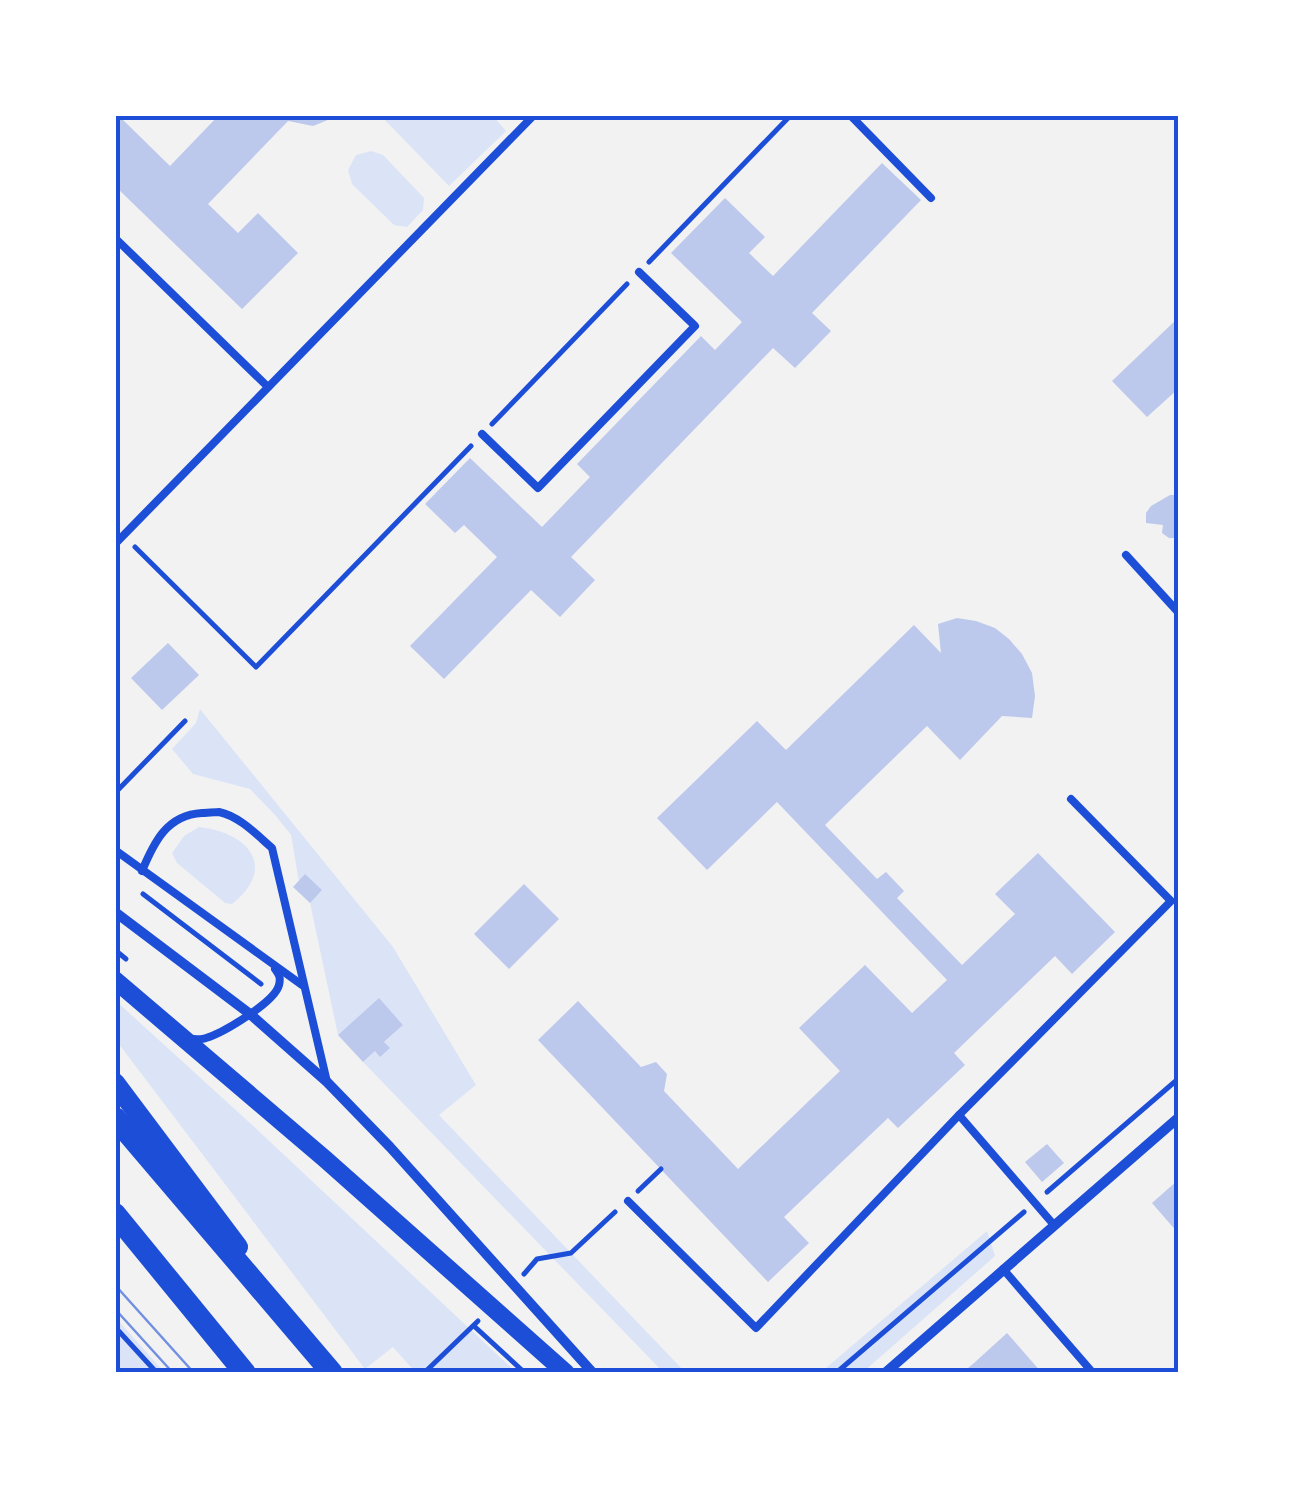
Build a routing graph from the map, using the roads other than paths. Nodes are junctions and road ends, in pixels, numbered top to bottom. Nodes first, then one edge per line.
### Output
1 (534, 115) edge
2 (850, 115) edge
3 (931, 198) dead end
4 (115, 238) edge
5 (639, 272) road end
6 (268, 387) junction
7 (482, 434) road end
8 (115, 544) edge
9 (1126, 555) dead end
10 (1177, 610) edge
11 (1071, 799) dead end
12 (115, 850) edge
13 (142, 871) junction
14 (115, 912) edge
15 (270, 962) junction
16 (115, 980) edge
17 (303, 986) junction
18 (250, 1014) junction
19 (185, 1039) junction
20 (327, 1082) junction
21 (115, 1083) edge
22 (959, 1116) junction
23 (115, 1118) edge
24 (1178, 1118) edge
25 (628, 1200) road end
26 (115, 1214) edge
27 (1054, 1225) junction
28 (1003, 1270) junction
29 (245, 1373) edge
30 (332, 1373) edge
31 (566, 1373) edge
32 (592, 1373) edge
33 (884, 1373) edge
34 (1093, 1373) edge

1 - 6 lane
2 - 3 lane
4 - 6 lane
5 - 7 lane
6 - 8 lane
9 - 10 lane
11 - 22 lane
12 - 13 lane
13 - 15 lane
13 - 17 lane
14 - 18 street
15 - 17 lane
15 - 18 lane
16 - 19 street
17 - 20 lane
18 - 19 lane
18 - 20 street
19 - 31 street
20 - 32 street
21 - 30 main road
22 - 25 lane
22 - 27 lane
23 - 30 main road
24 - 27 street
26 - 29 main road
27 - 28 street
28 - 33 street
28 - 34 lane

